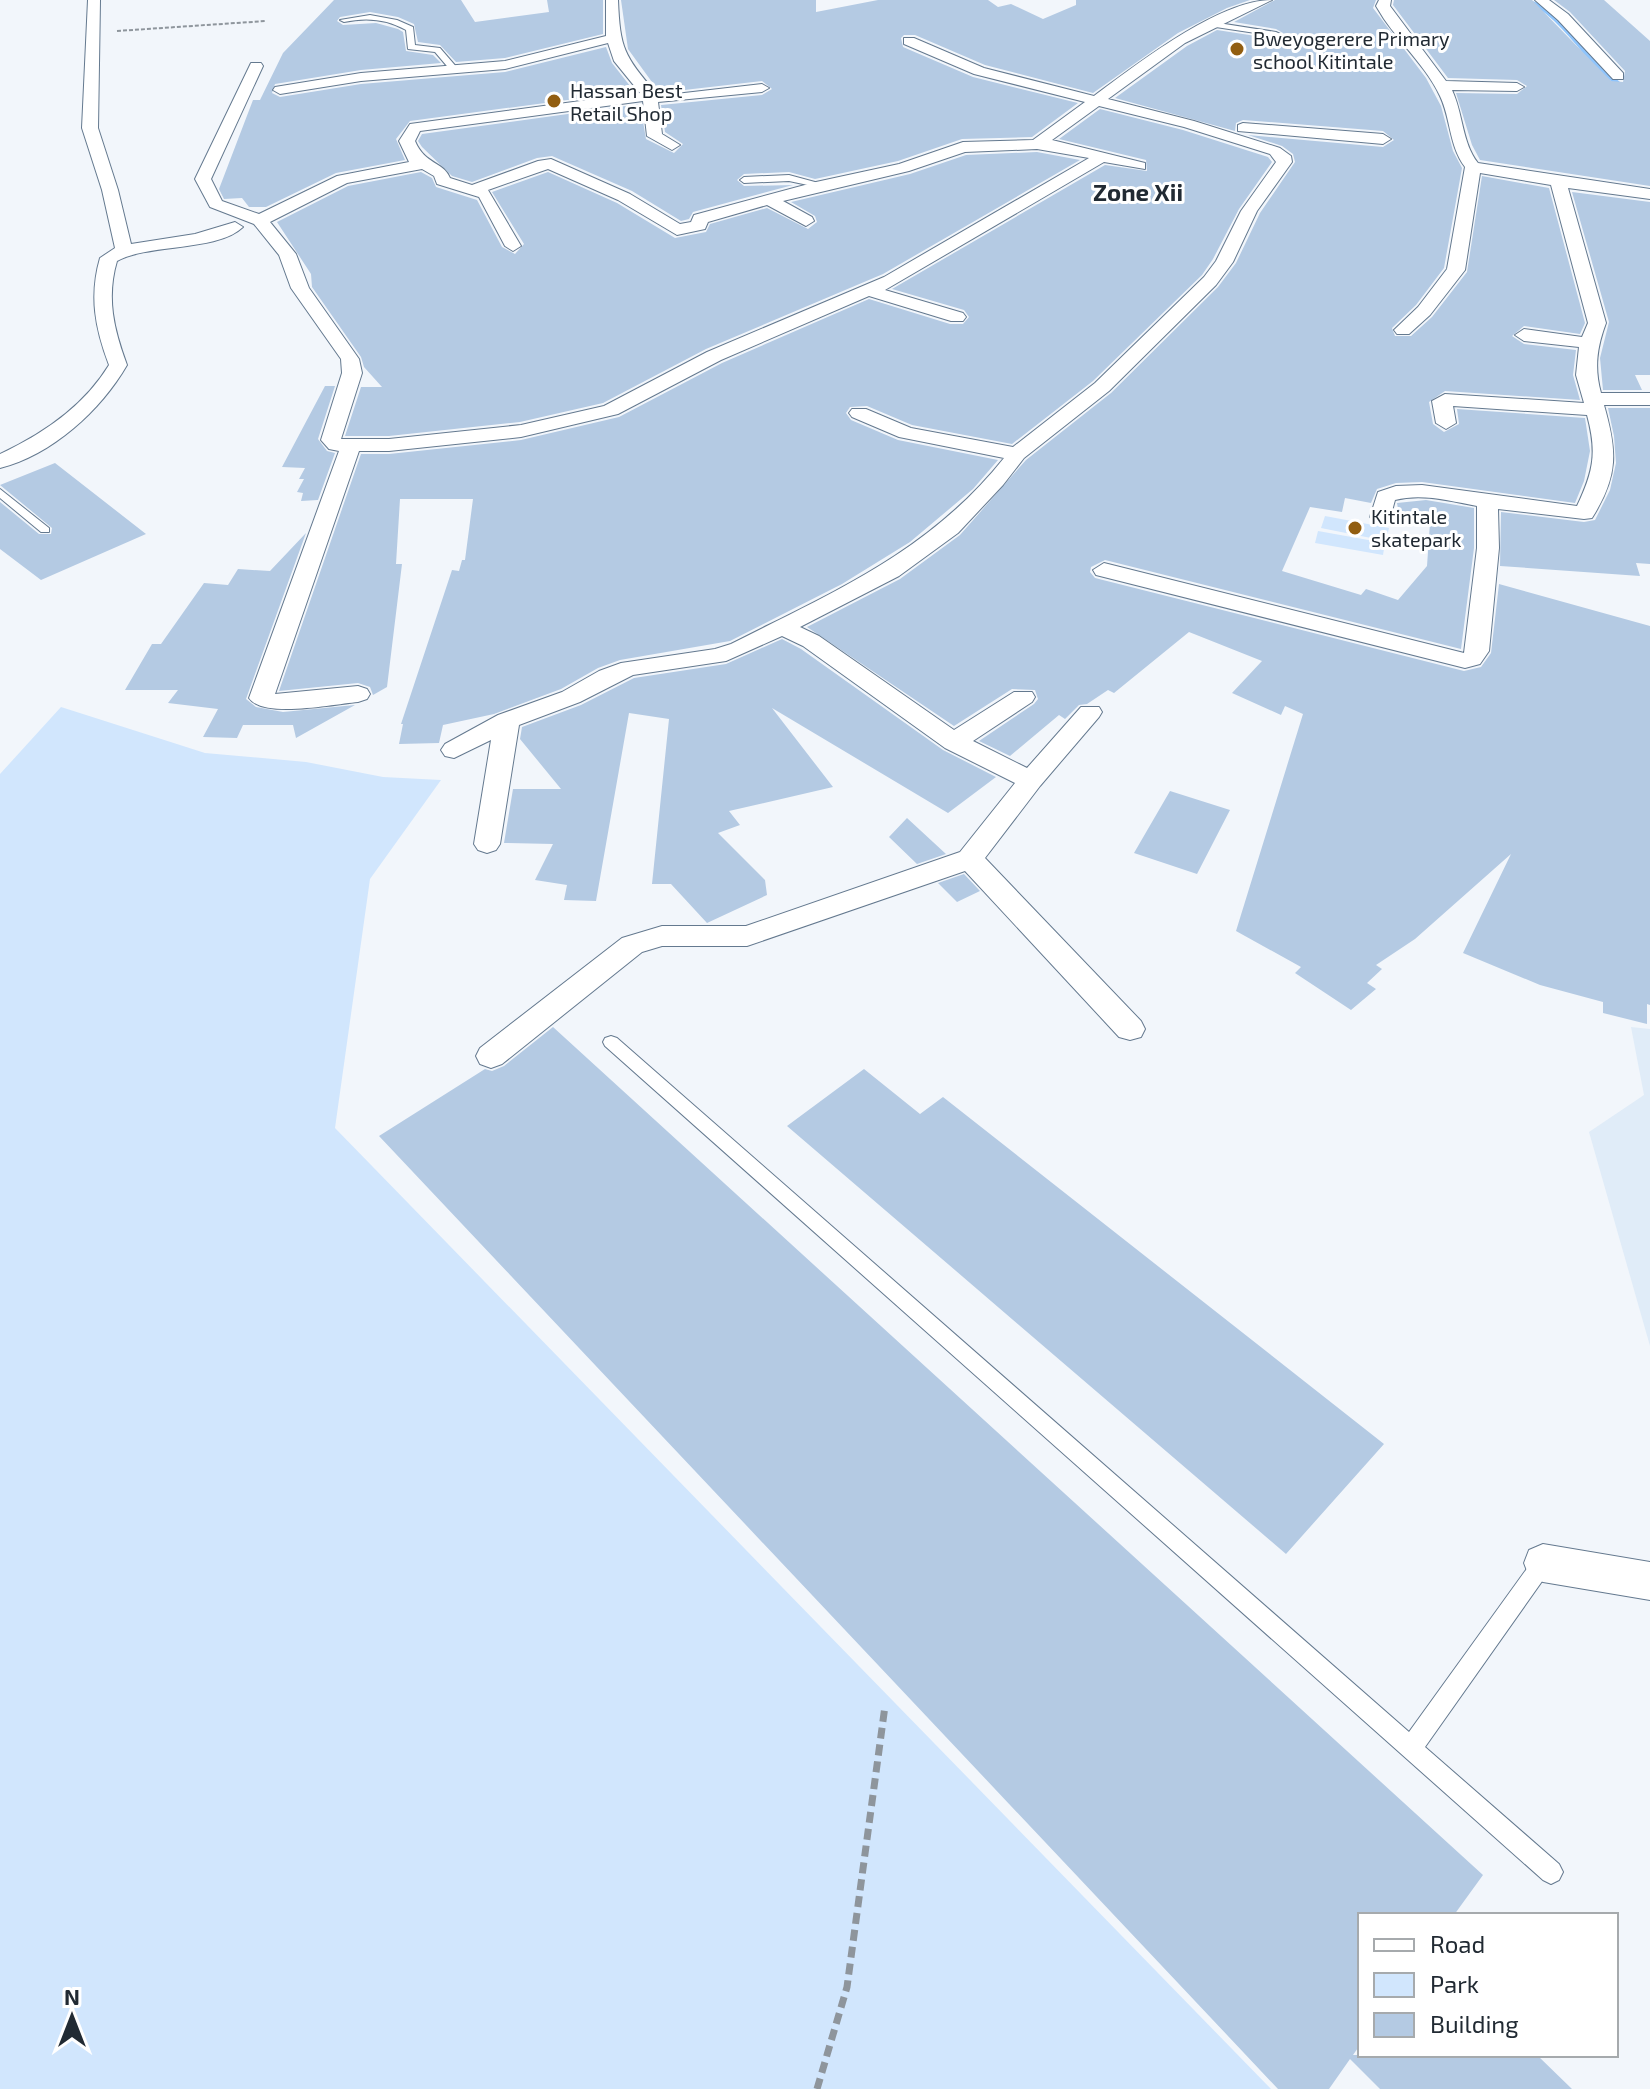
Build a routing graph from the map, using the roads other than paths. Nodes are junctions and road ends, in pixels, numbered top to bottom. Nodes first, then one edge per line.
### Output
1 (94, 0) edge
2 (612, 0) edge
3 (1266, 0) edge
4 (1385, 0) edge
5 (1541, 0) edge
6 (344, 20) dead end
7 (1212, 24) junction
8 (1276, 34) dead end
9 (613, 38) junction
10 (909, 41) dead end
11 (256, 66) dead end
12 (455, 70) junction
13 (1618, 76) dead end
14 (1441, 85) junction
15 (1517, 87) dead end
16 (762, 88) dead end
17 (280, 90) dead end
18 (650, 96) junction
19 (1098, 100) junction
20 (1189, 124) junction
21 (1383, 139) dead end
22 (1037, 144) junction
23 (672, 145) dead end
24 (1100, 158) junction
25 (1468, 162) junction
26 (426, 164) junction
27 (1525, 165) dead end
28 (1139, 166) dead end
29 (744, 180) dead end
30 (1558, 182) junction
31 (822, 185) junction
32 (475, 189) junction
33 (1650, 194) edge
34 (770, 200) junction
35 (260, 220) junction
36 (806, 221) dead end
37 (235, 227) dead end
38 (513, 246) dead end
39 (124, 250) junction
40 (870, 291) junction
41 (957, 317) dead end
42 (1403, 330) dead end
43 (1524, 335) dead end
44 (1589, 343) junction
45 (1650, 399) edge
46 (1592, 404) junction
47 (859, 413) dead end
48 (1446, 423) dead end
49 (351, 445) junction
50 (1017, 454) junction
51 (0, 462) edge
52 (0, 492) edge
53 (1487, 501) junction
54 (1381, 517) dead end
55 (45, 530) dead end
56 (1104, 570) dead end
57 (783, 628) junction
58 (358, 694) dead end
59 (1023, 697) dead end
60 (1090, 712) dead end
61 (507, 721) junction
62 (954, 742) junction
63 (454, 750) dead end
64 (1031, 780) junction
65 (487, 844) dead end
66 (970, 859) junction
67 (1130, 1029) dead end
68 (611, 1042) dead end
69 (491, 1056) dead end
70 (1543, 1563) joint
71 (1650, 1581) edge
72 (1411, 1748) junction
73 (1551, 1872) dead end

1 - 39 street
2 - 9 street
3 - 7 street
4 - 14 street
5 - 13 street
6 - 12 lane
7 - 8 lane
7 - 19 street
9 - 12 street
9 - 18 street
10 - 19 street
11 - 35 street
12 - 17 street
14 - 15 street
14 - 25 street
16 - 18 street
18 - 23 street
18 - 26 street
19 - 20 street
19 - 22 street
20 - 21 street
20 - 50 street
22 - 24 street
22 - 31 street
24 - 28 street
24 - 40 street
25 - 27 street
25 - 30 street
25 - 42 street
26 - 32 street
26 - 35 street
29 - 31 lane
30 - 33 street
30 - 44 street
31 - 34 street
32 - 34 street
32 - 38 street
34 - 36 street
35 - 49 street
37 - 39 street
39 - 51 street
40 - 41 street
40 - 49 street
43 - 44 street
44 - 46 street
45 - 46 street
46 - 48 street
46 - 53 street
47 - 50 street
49 - 58 street
50 - 57 street
52 - 55 lane
53 - 54 street
53 - 56 street
57 - 61 street
57 - 62 street
59 - 62 street
60 - 64 street
61 - 63 street
61 - 65 street
62 - 64 street
64 - 66 street
66 - 67 street
66 - 69 street
68 - 72 lane
70 - 71 street
70 - 72 lane
72 - 73 lane

